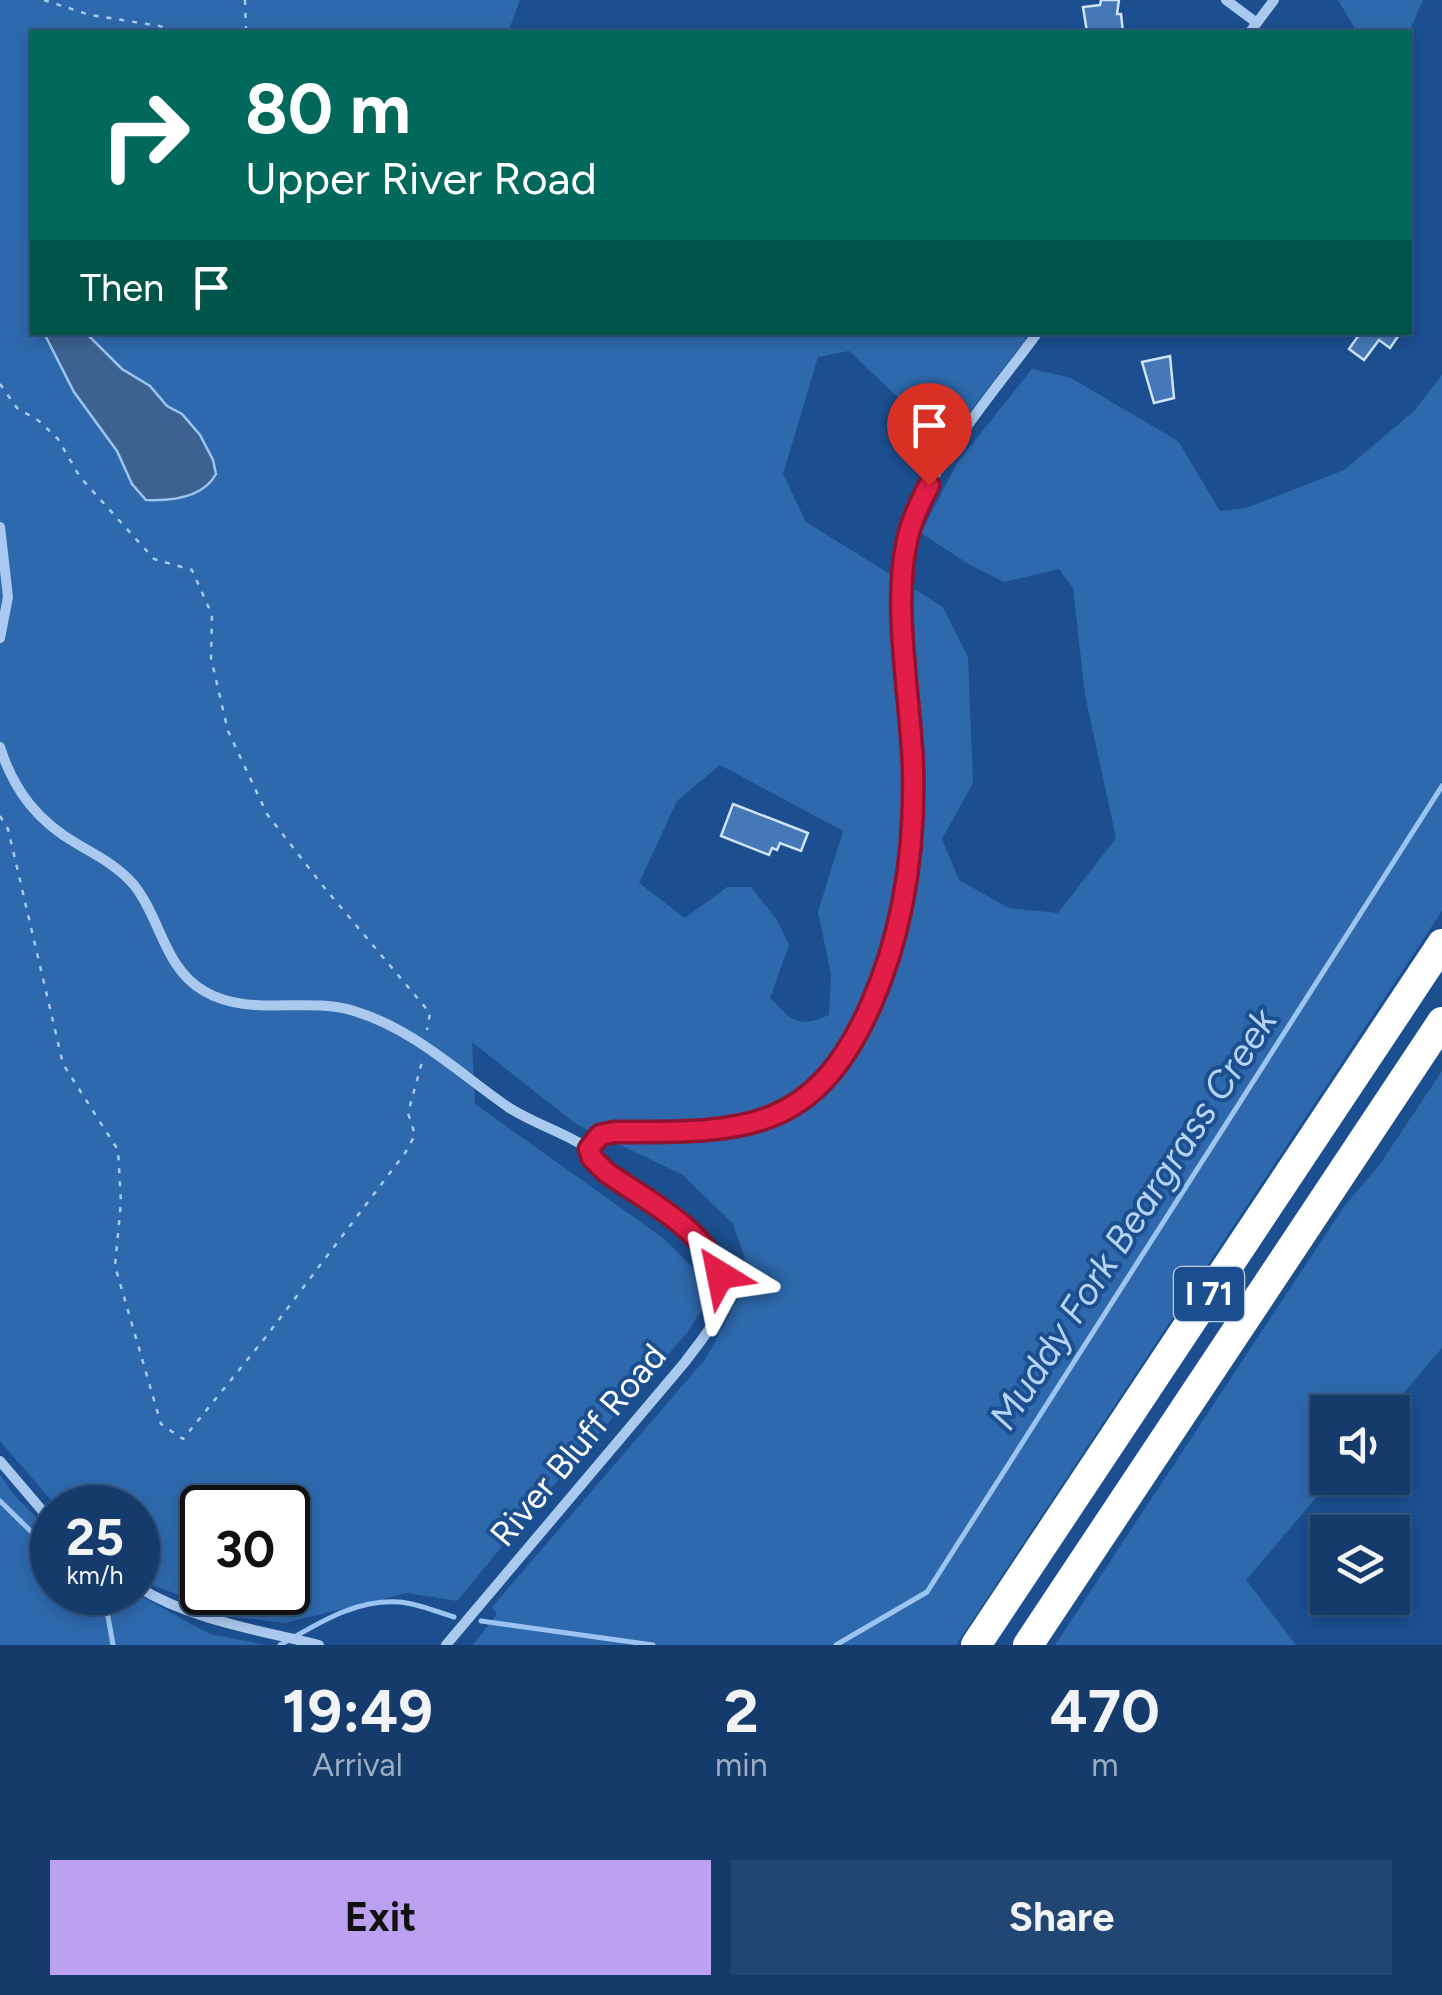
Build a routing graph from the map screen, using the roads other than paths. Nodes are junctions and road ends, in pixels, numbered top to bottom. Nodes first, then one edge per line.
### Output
1 (1226, 0) edge
2 (1274, 0) edge
3 (1254, 28) edge
4 (1036, 335) edge
5 (0, 527) edge
6 (0, 638) edge
7 (0, 747) edge
8 (1442, 944) edge
9 (1442, 1022) edge
10 (589, 1149) junction
11 (0, 1461) edge
12 (30, 1496) edge
13 (160, 1598) edge
14 (315, 1644) edge
15 (446, 1645) edge
16 (976, 1645) edge
17 (1028, 1645) edge

1 - 3 street
2 - 3 street
4 - 10 street
5 - 6 street
7 - 10 street, River Bluff Road
8 - 16 highway, I 71
9 - 17 highway, I 71
10 - 15 street, River Bluff Road
11 - 12 street
13 - 14 street

